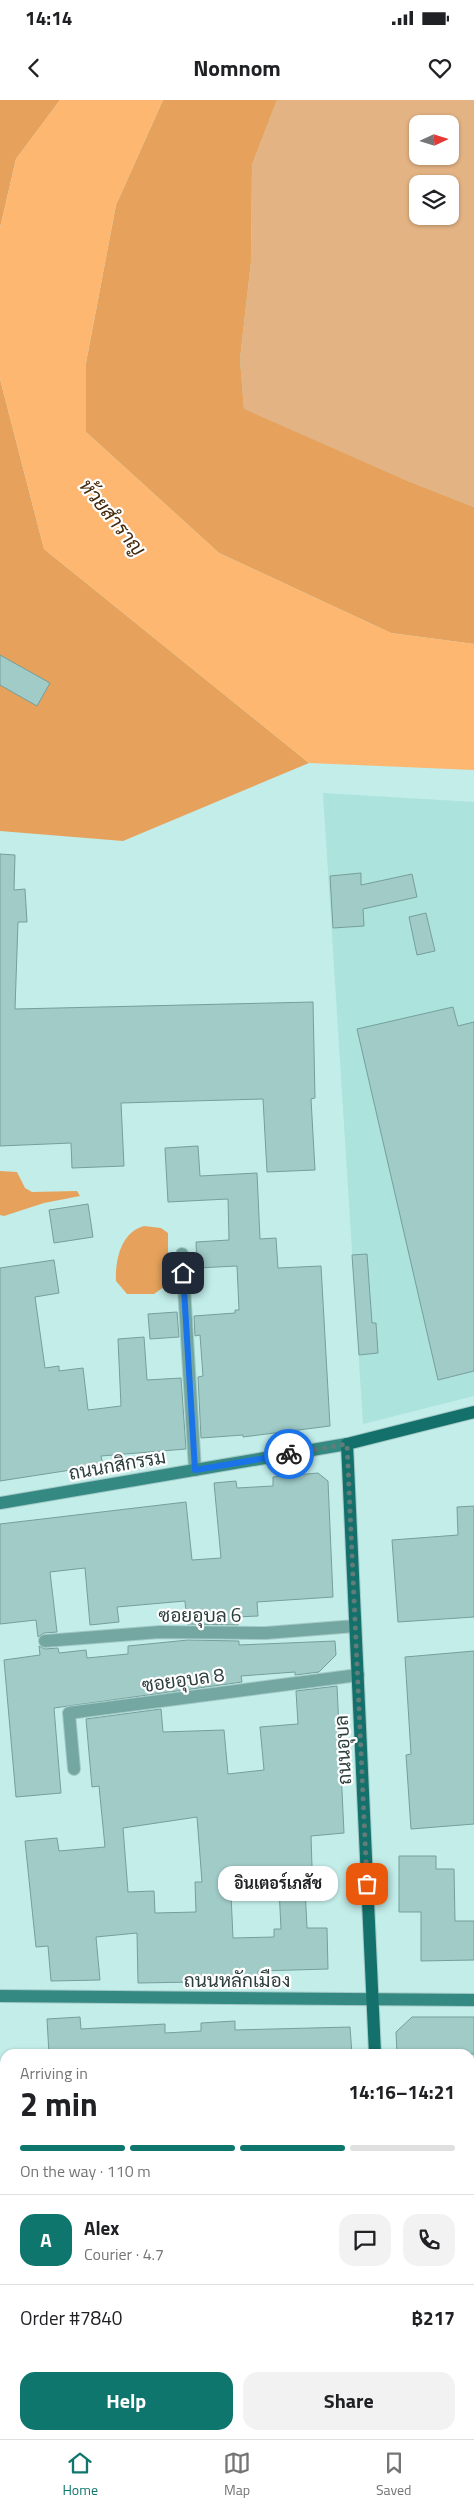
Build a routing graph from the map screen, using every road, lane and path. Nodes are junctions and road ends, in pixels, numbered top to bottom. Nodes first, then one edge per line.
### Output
1 (182, 1254) dead end
2 (474, 1412) edge
3 (347, 1444) junction
4 (195, 1470) junction
5 (0, 1503) edge
6 (355, 1626) junction
7 (45, 1641) dead end
8 (358, 1675) junction
9 (74, 1769) dead end
10 (0, 1996) edge
11 (372, 1999) junction
12 (474, 2000) edge
13 (375, 2049) edge

1 - 4 street
2 - 3 main road, ถนนกสิกรรม
3 - 4 street, ถนนกสิกรรม
3 - 6 main road, ถนนอุบล
4 - 5 street, ถนนกสิกรรม
6 - 7 street, ซอยอุบล 6
6 - 8 main road, ถนนอุบล
8 - 9 street, ซอยอุบล 8
8 - 11 main road, ถนนอุบล
10 - 11 street, ถนนหลักเมือง
11 - 12 street, ถนนหลักเมือง
11 - 13 main road, ถนนอุบล

